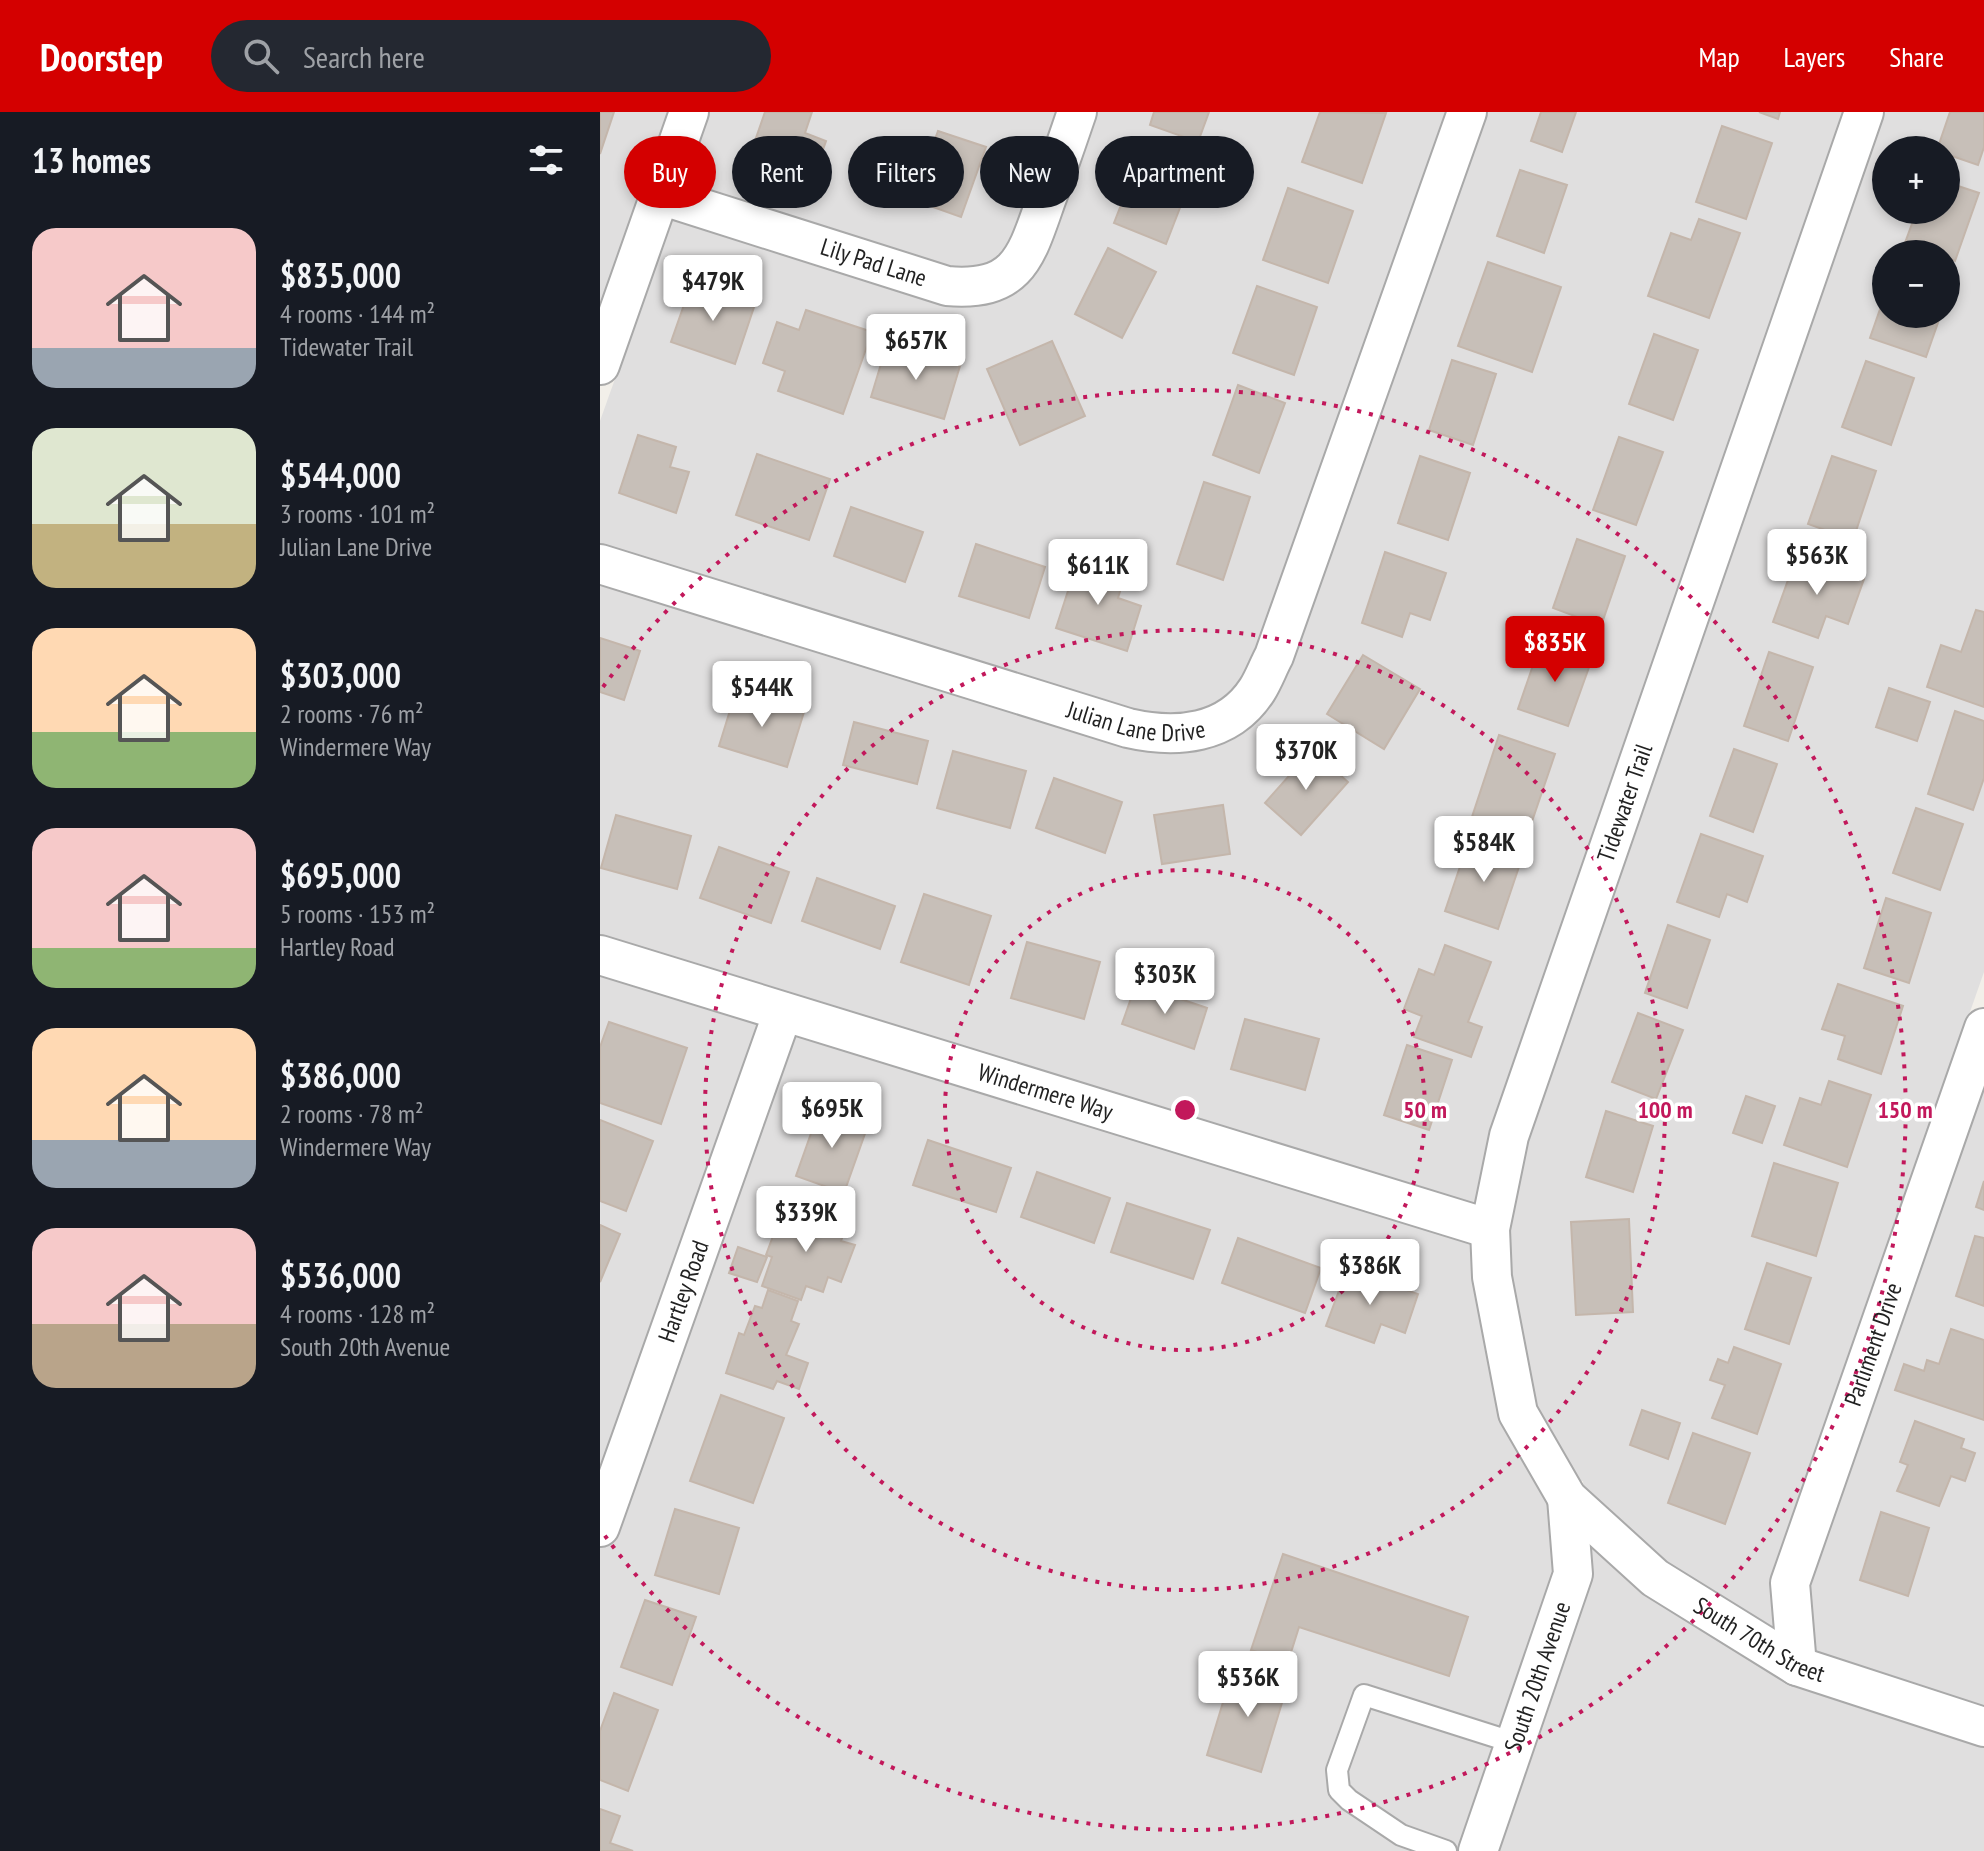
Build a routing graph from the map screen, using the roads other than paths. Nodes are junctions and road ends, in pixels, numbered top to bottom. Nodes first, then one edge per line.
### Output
1 (689, 112) edge
2 (1077, 112) edge
3 (1467, 112) edge
4 (1864, 112) edge
5 (681, 136) edge
6 (655, 208) edge
7 (701, 208) edge
8 (600, 365) edge
9 (600, 564) edge
10 (600, 955) edge
11 (783, 1012) junction
12 (1984, 1028) edge
13 (1490, 1229) junction
14 (1567, 1498) junction
15 (600, 1527) edge
16 (1797, 1666) junction
17 (1984, 1727) edge
18 (1515, 1743) junction
19 (1446, 1851) edge
20 (1478, 1851) edge

1 - 5 street
2 - 7 street, Lily Pad Lane
3 - 9 street, Julian Lane Drive
4 - 13 street, Tidewater Trail
6 - 8 street
10 - 11 street, Windermere Way
11 - 13 street, Windermere Way
11 - 15 street, Hartley Road
12 - 16 street, Parliment Drive
13 - 14 street, Tidewater Trail
14 - 16 street, South 70th Street
14 - 18 street, South 20th Avenue
16 - 17 street, South 70th Street
18 - 19 lane
18 - 20 street, South 20th Avenue

